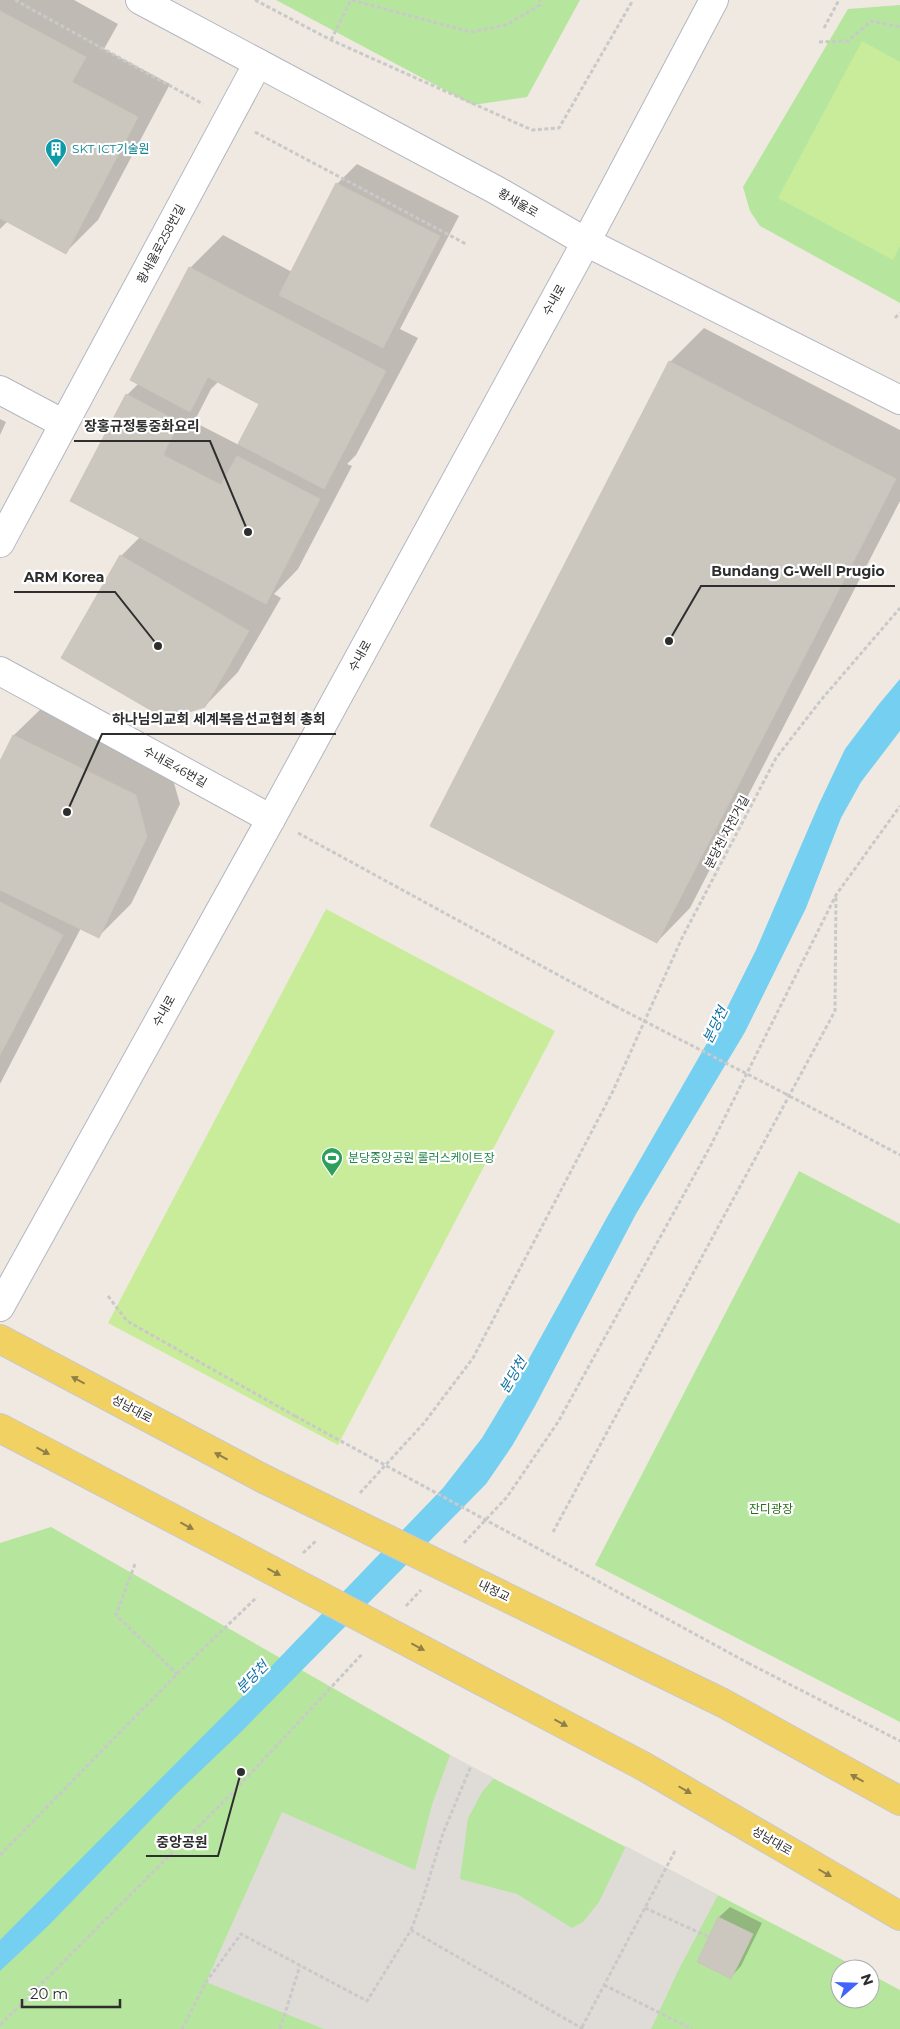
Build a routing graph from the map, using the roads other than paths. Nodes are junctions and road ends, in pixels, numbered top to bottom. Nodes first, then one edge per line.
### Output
1 (140, 0) edge
2 (714, 1) edge
3 (258, 63) junction
4 (586, 242) junction
5 (0, 390) edge
6 (900, 400) edge
7 (64, 424) junction
8 (0, 543) edge
9 (0, 671) edge
10 (271, 819) junction
11 (0, 1307) edge
12 (0, 1339) edge
13 (0, 1428) edge
14 (264, 1479) joint
15 (900, 1801) edge
16 (900, 1916) edge

1 - 3 main road, 황새울로
2 - 4 main road, 수내로
3 - 4 main road, 황새울로
3 - 7 main road, 황새울로258번길
4 - 6 main road, 황새울로
4 - 10 main road, 수내로
5 - 7 main road
7 - 8 main road, 황새울로258번길
9 - 10 main road, 수내로46번길
10 - 11 main road, 수내로
14 -> 12 main road, 성남대로
13 -> 16 main road, 성남대로, bridge
15 -> 14 main road, 내정교, bridge

